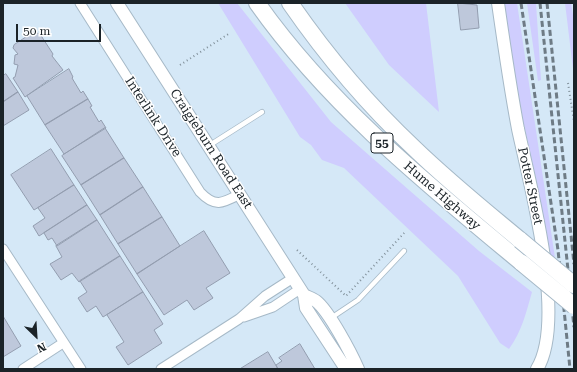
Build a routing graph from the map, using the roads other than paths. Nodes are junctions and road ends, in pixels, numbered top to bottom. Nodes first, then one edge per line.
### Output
1 (80, 3) edge
2 (117, 3) edge
3 (257, 3) edge
4 (290, 3) edge
5 (498, 3) edge
6 (262, 112) dead end
7 (209, 146) junction
8 (240, 194) junction
9 (3, 249) edge
10 (404, 251) dead end
11 (293, 278) junction
12 (574, 285) edge
13 (302, 292) junction
14 (574, 306) edge
15 (239, 319) junction
16 (330, 319) junction
17 (63, 343) junction
18 (23, 369) edge
19 (81, 369) edge
20 (161, 369) edge
21 (346, 369) edge
22 (358, 369) edge
23 (537, 369) edge

1 - 8 street, Interlink Drive
2 - 7 main road, Craigieburn Road East
3 - 14 highway, Hume Highway / 55, bridge
4 - 12 highway, Hume Highway / 55, bridge
5 - 23 main road, Potter Street
6 - 7 lane
7 - 8 main road, Craigieburn Road East
8 - 11 main road, Craigieburn Road East
9 - 17 street
10 - 16 lane
11 - 13 main road, Craigieburn Road East
11 - 15 street
13 - 15 street
13 - 16 main road, Craigieburn Road East
13 - 21 main road, Craigieburn Road East
15 - 20 street
16 - 22 main road, Craigieburn Road East
17 - 18 street
17 - 19 street

